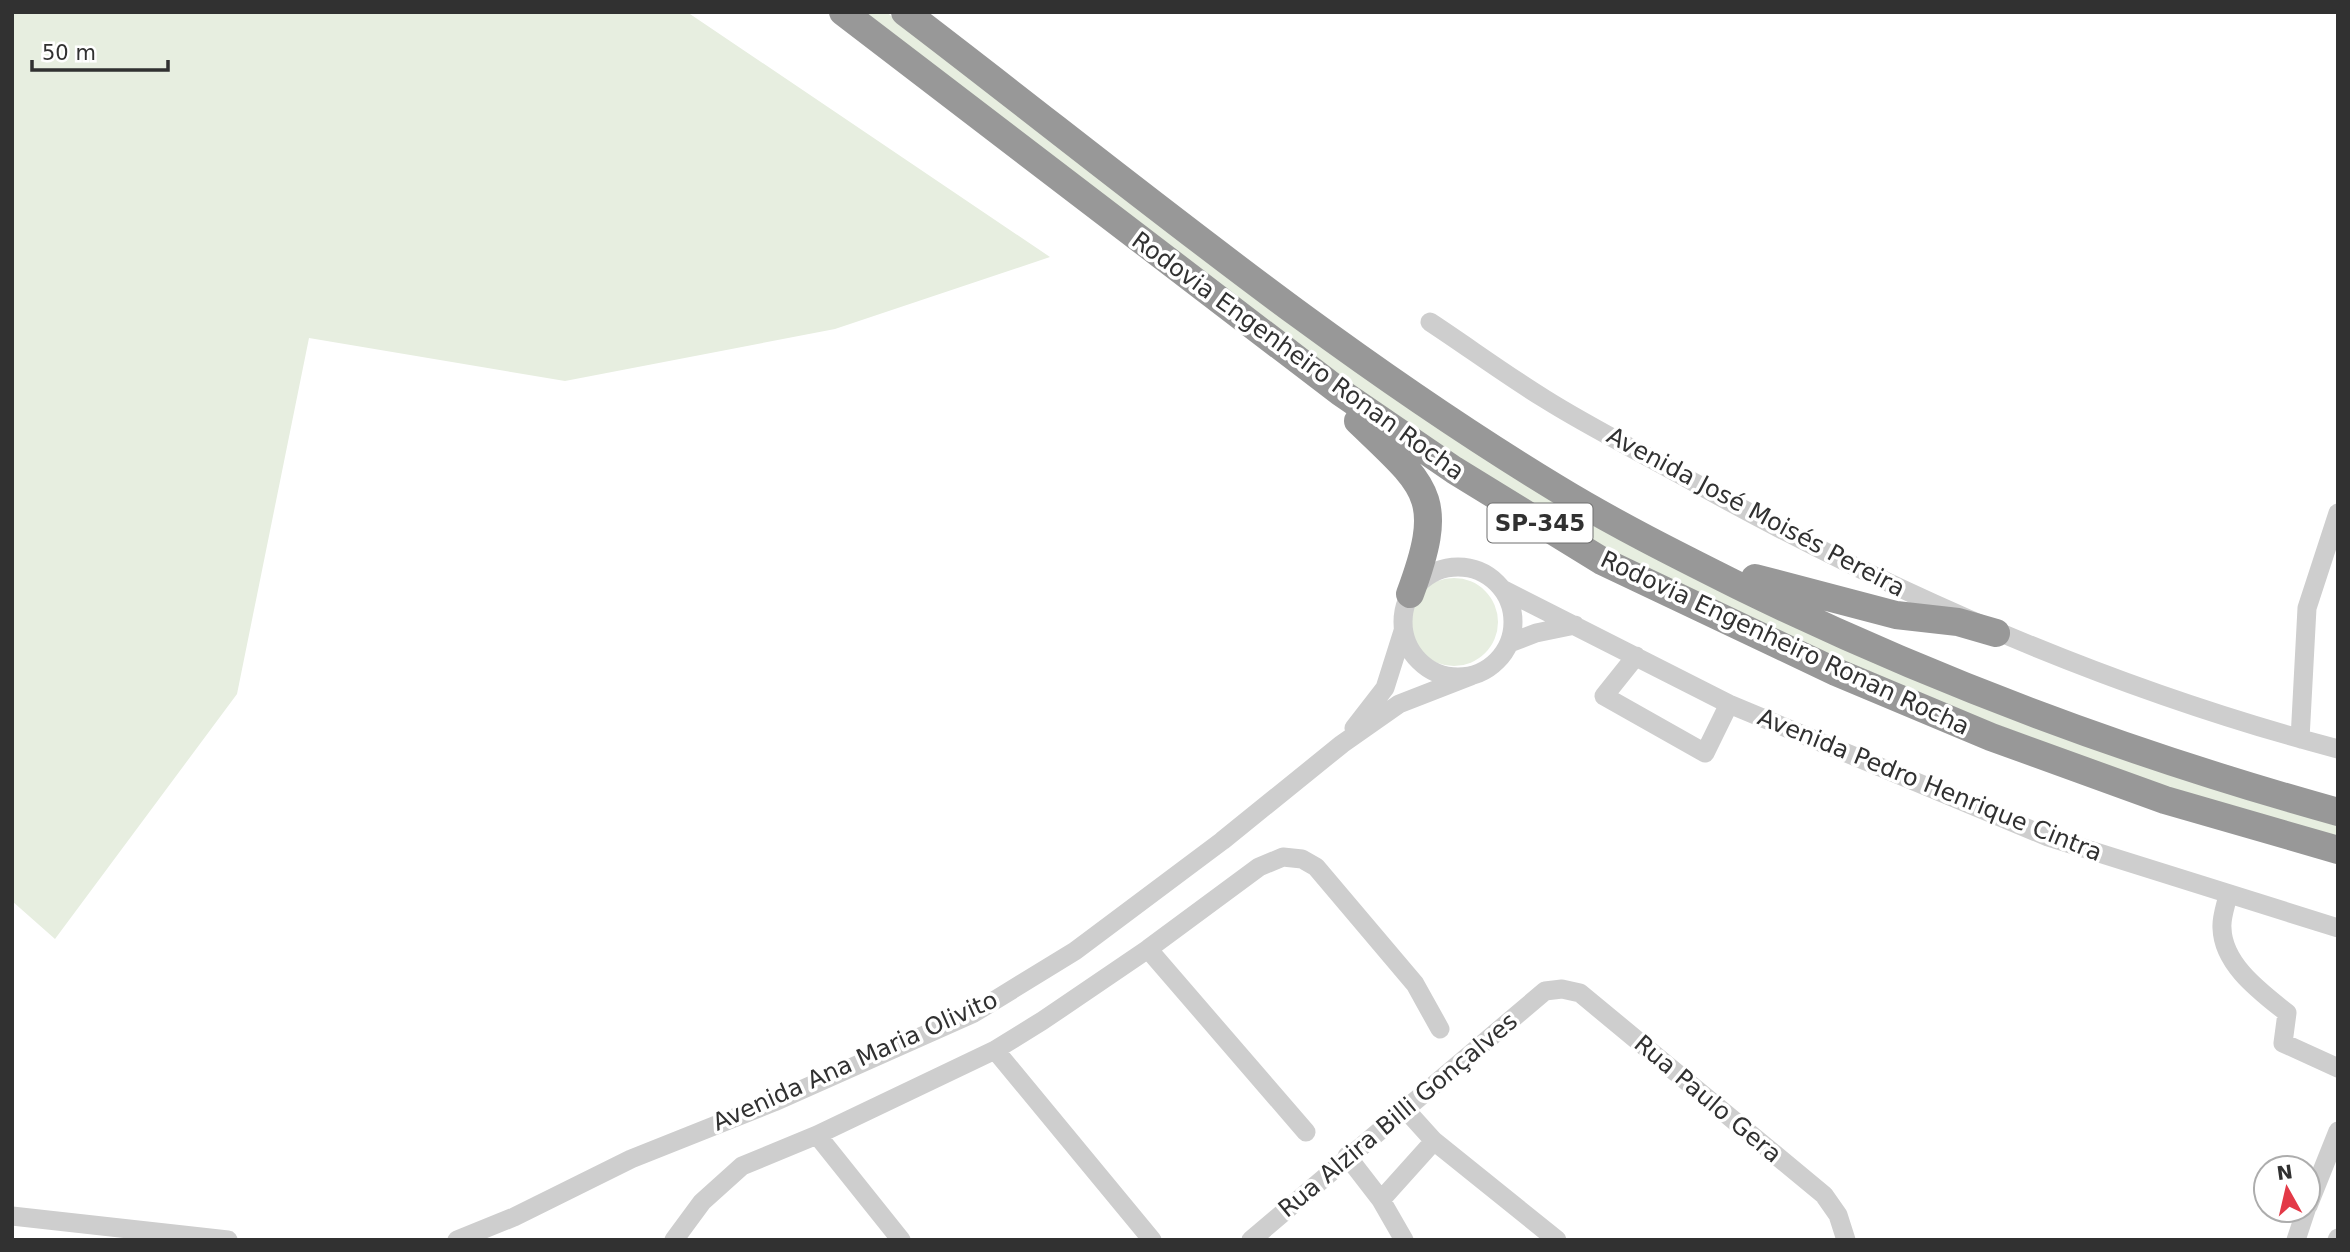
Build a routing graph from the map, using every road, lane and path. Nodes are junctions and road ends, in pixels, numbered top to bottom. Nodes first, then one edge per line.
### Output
1 (843, 12) edge
2 (909, 15) edge
3 (1430, 322) dead end
4 (1279, 347) junction
5 (2338, 513) edge
6 (1659, 546) junction
7 (1504, 590) junction
8 (1410, 594) junction
9 (1575, 625) junction
10 (1403, 631) junction
11 (1996, 633) junction
12 (1510, 643) junction
13 (1636, 656) junction
14 (1471, 676) junction
15 (1729, 704) junction
16 (2300, 739) junction
17 (1342, 744) junction
18 (2338, 749) edge
19 (2338, 812) edge
20 (2338, 850) edge
21 (2228, 895) junction
22 (2338, 928) edge
23 (1148, 949) junction
24 (1545, 991) joint
25 (1440, 1029) dead end
26 (995, 1050) junction
27 (2338, 1068) edge
28 (1406, 1110) junction
29 (2338, 1130) edge
30 (1306, 1132) dead end
31 (817, 1135) junction
32 (1434, 1142) junction
33 (1348, 1156) junction
34 (2322, 1170) edge
35 (1381, 1200) junction
36 (12, 1216) edge
37 (514, 1217) junction
38 (228, 1240) edge
39 (457, 1240) edge
40 (488, 1240) edge
41 (674, 1240) edge
42 (901, 1240) edge
43 (1152, 1240) edge
44 (1251, 1240) edge
45 (1404, 1240) edge
46 (1557, 1240) edge
47 (1846, 1240) edge

1 - 4 highway, Rodovia Engenheiro Ronan Rocha / SP-345
2 - 6 highway, Rodovia Engenheiro Ronan Rocha / SP-345
3 - 11 street, Avenida José Moisés Pereira
4 - 8 highway
4 - 20 highway, Rodovia Engenheiro Ronan Rocha / SP-345
5 - 16 street
6 - 11 highway
6 - 19 highway, Rodovia Engenheiro Ronan Rocha / SP-345
7 - 8 street
7 - 9 street, Avenida Pedro Henrique Cintra
7 - 12 street
8 - 10 street
9 - 12 street
9 - 13 street, Avenida Pedro Henrique Cintra
10 - 14 street
10 - 17 street, Avenida Ana Maria Olivito
11 - 16 street, Avenida José Moisés Pereira
12 - 14 street
13 - 15 street, Avenida Pedro Henrique Cintra
13 - 15 street
14 - 17 street, Avenida Ana Maria Olivito
15 - 21 street, Avenida Pedro Henrique Cintra
16 - 18 street, Avenida José Moisés Pereira
17 - 37 street, Avenida Ana Maria Olivito
21 - 22 street, Avenida Pedro Henrique Cintra
21 - 27 street
23 - 25 street, Avenida Ana Maria Olivito
23 - 26 street, Avenida Ana Maria Olivito
23 - 30 street
24 - 28 street, Rua Alzira Billi Gonçalves
24 - 47 street, Rua Paulo Gera
26 - 31 street, Avenida Ana Maria Olivito
26 - 43 street
28 - 32 street
28 - 33 street, Rua Alzira Billi Gonçalves
29 - 34 street
31 - 41 street, Avenida Ana Maria Olivito
31 - 42 street
32 - 35 street
32 - 46 street
33 - 35 street
33 - 44 street, Rua Alzira Billi Gonçalves
35 - 45 street
36 - 38 street
37 - 39 street, Avenida Ana Maria Olivito
37 - 40 street, Avenida Ana Maria Olivito

